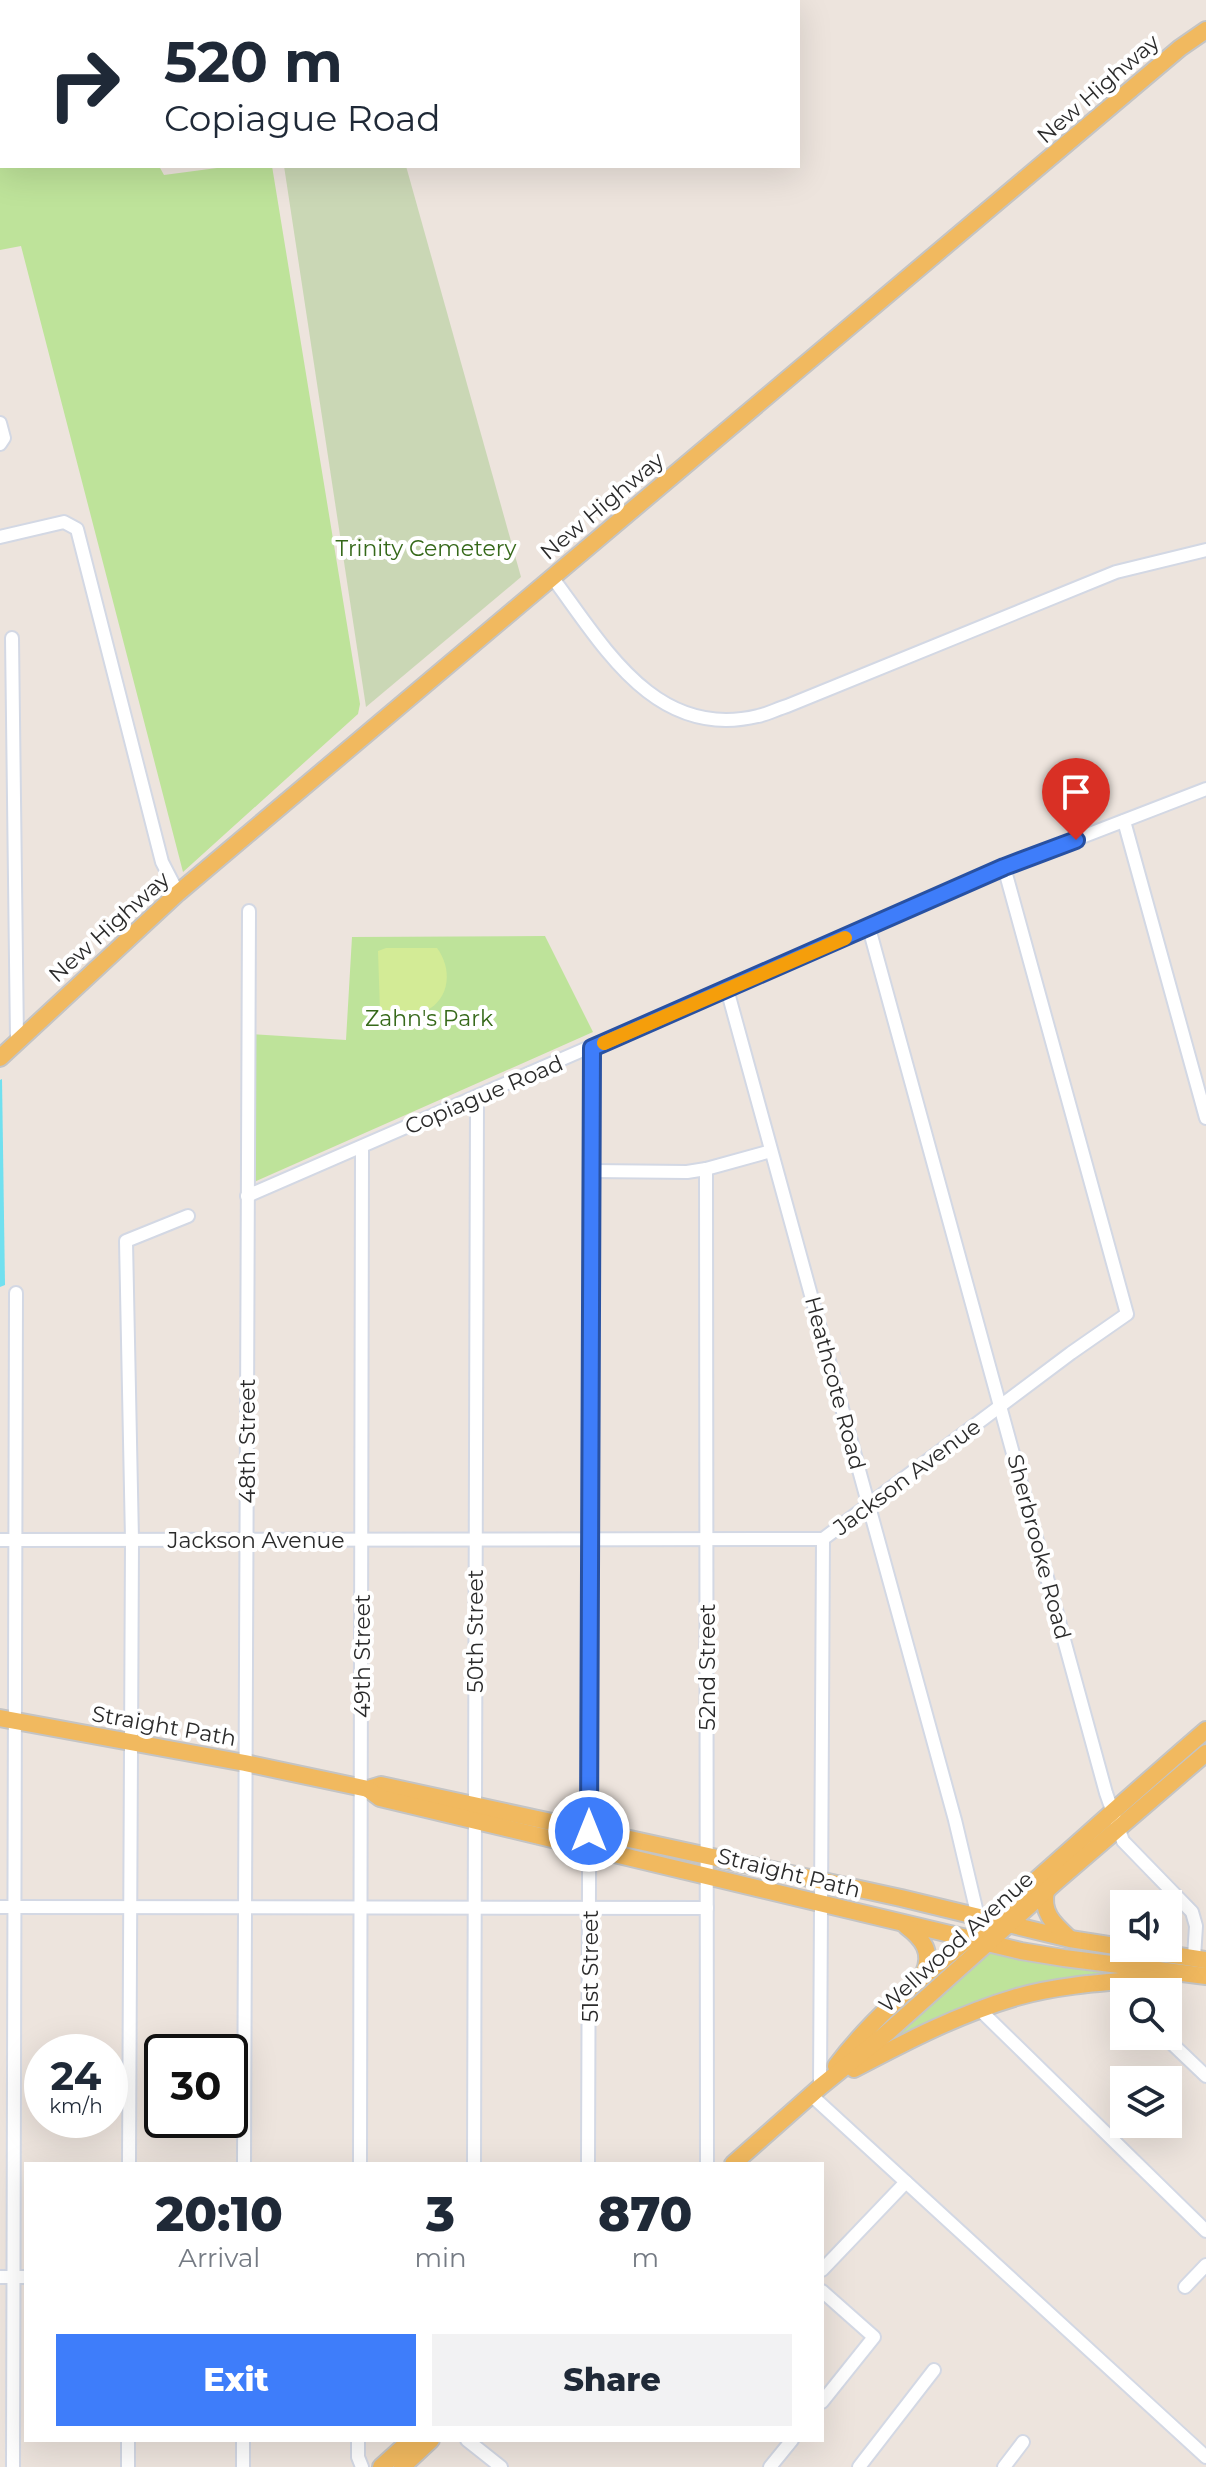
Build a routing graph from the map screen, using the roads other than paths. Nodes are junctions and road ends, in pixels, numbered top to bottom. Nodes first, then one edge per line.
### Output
1 (1206, 30) edge
2 (0, 423) edge
3 (0, 444) edge
4 (0, 537) edge
5 (1206, 550) edge
6 (552, 577) junction
7 (12, 638) dead end
8 (1206, 789) edge
9 (0, 808) edge
10 (14, 808) junction
11 (1124, 821) junction
12 (1004, 867) junction
13 (178, 893) junction
14 (249, 911) dead end
15 (869, 928) junction
16 (727, 989) junction
17 (17, 1041) junction
18 (592, 1048) junction
19 (0, 1058) edge
20 (477, 1098) junction
21 (1206, 1118) edge
22 (362, 1148) junction
23 (771, 1151) junction
24 (706, 1169) junction
25 (592, 1171) junction
26 (247, 1196) junction
27 (188, 1216) dead end
28 (16, 1293) dead end
29 (1000, 1407) junction
30 (869, 1507) junction
31 (362, 1539) junction
32 (476, 1539) junction
33 (591, 1539) junction
34 (707, 1539) junction
35 (823, 1539) junction
36 (0, 1540) edge
37 (15, 1540) junction
38 (132, 1540) junction
39 (246, 1540) junction
40 (7, 1719) edge
41 (1206, 1730) edge
42 (131, 1743) junction
43 (1206, 1753) edge
44 (245, 1763) junction
45 (364, 1788) junction
46 (475, 1813) junction
47 (1116, 1820) junction
48 (589, 1831) junction
49 (590, 1848) junction
50 (707, 1856) junction
51 (707, 1876) junction
52 (821, 1882) junction
53 (1046, 1891) junction
54 (821, 1904) junction
55 (0, 1907) edge
56 (14, 1907) junction
57 (130, 1907) junction
58 (245, 1907) junction
59 (360, 1907) junction
60 (475, 1908) junction
61 (590, 1908) junction
62 (707, 1908) junction
63 (872, 1916) junction
64 (901, 1923) junction
65 (1008, 1925) junction
66 (981, 1930) junction
67 (1070, 1939) junction
68 (1201, 1967) edge
69 (924, 1975) junction
70 (1159, 1978) edge
71 (1110, 1988) edge
72 (980, 2010) junction
73 (1179, 2050) edge
74 (1206, 2076) edge
75 (815, 2091) junction
76 (129, 2162) edge
77 (244, 2162) edge
78 (360, 2162) edge
79 (474, 2162) edge
80 (588, 2162) edge
81 (707, 2162) edge
82 (735, 2162) edge
83 (906, 2182) junction
84 (1206, 2231) edge
85 (1206, 2265) edge
86 (824, 2268) edge
87 (13, 2277) edge
88 (1185, 2287) dead end
89 (824, 2293) edge
90 (934, 2370) dead end
91 (824, 2400) edge
92 (128, 2442) edge
93 (243, 2442) edge
94 (358, 2442) edge
95 (409, 2442) edge
96 (429, 2442) edge
97 (470, 2442) edge
98 (790, 2442) edge
99 (1023, 2442) dead end
100 (1206, 2457) edge
101 (13, 2467) edge
102 (128, 2467) edge
103 (243, 2467) edge
104 (362, 2467) edge
105 (381, 2467) edge
106 (402, 2467) edge
107 (501, 2467) edge
108 (770, 2467) edge
109 (859, 2467) edge
110 (1004, 2467) edge

1 - 6 main road, New Highway
2 - 3 street
4 - 13 street
5 - 6 street
6 - 13 main road, New Highway
7 - 10 street
8 - 11 street, Copiague Road
9 - 10 street
10 - 17 street
11 - 12 street, Copiague Road
11 - 21 street
12 - 15 street, Copiague Road
12 - 29 street, Jackson Avenue
13 - 17 main road, New Highway
14 - 26 street, 48th Street
15 - 16 street, Copiague Road
15 - 29 street, Sherbrooke Road
16 - 18 street, Copiague Road
16 - 23 street, Heathcote Road
17 - 19 main road, New Highway
18 - 20 street, Copiague Road
18 - 25 street, 51st Street
20 - 22 street, Copiague Road
20 - 32 street, 50th Street
22 - 26 street, Copiague Road
22 - 31 street, 49th Street
23 - 24 street
23 - 30 street, Heathcote Road
24 - 25 street
24 - 34 street, 52nd Street
25 - 33 street, 51st Street
26 - 39 street, 48th Street
27 - 38 street
28 - 37 street
29 - 30 street, Jackson Avenue
29 - 47 street, Sherbrooke Road
30 - 35 street, Jackson Avenue
30 - 66 street, Heathcote Road
31 - 32 street, Jackson Avenue
31 - 39 street, Jackson Avenue
31 - 45 street, 49th Street
32 - 33 street, Jackson Avenue
32 - 46 street, 50th Street
33 - 34 street, Jackson Avenue
33 - 48 street, 51st Street
34 - 35 street, Jackson Avenue
34 - 50 street, 52nd Street
35 - 52 street
36 - 37 street, Jackson Avenue
37 - 38 street, Jackson Avenue
37 - 40 street
38 - 39 street, Jackson Avenue
38 - 42 street
39 - 44 street, 48th Street
40 - 42 main road, Straight Path
40 - 56 street
41 - 47 main road
42 - 44 main road, Straight Path
42 - 57 street
43 - 47 main road
44 - 45 main road, Straight Path
44 - 58 street, 48th Street
45 - 46 main road, Straight Path
45 - 59 street, 49th Street
46 - 48 main road, Straight Path
46 - 49 main road, Straight Path
46 - 60 street, 50th Street
47 - 53 main road, Wellwood Avenue
47 - 66 main road
47 - 68 street, Sherbrooke Road
48 - 49 street, 51st Street
48 - 50 main road, Straight Path
49 - 51 main road, Straight Path
49 - 61 street, 51st Street
50 - 51 street, 52nd Street
50 - 52 main road, Straight Path
51 - 54 main road, Straight Path
51 - 62 street, 52nd Street
52 - 54 street
52 - 66 main road, Straight Path
53 - 65 main road, Wellwood Avenue
53 - 67 main road
54 - 63 main road, Straight Path
54 - 75 street
55 - 56 street
56 - 57 street
56 - 87 street
57 - 58 street
57 - 76 street
58 - 59 street
58 - 77 street, 48th Street
59 - 60 street
59 - 78 street, 49th Street
60 - 61 street
60 - 79 street, 50th Street
61 - 62 street
61 - 80 street, 51st Street
62 - 81 street, 52nd Street
63 - 64 main road, Straight Path
63 - 66 main road
64 - 66 main road, Straight Path
64 - 69 main road
65 - 66 main road, Wellwood Avenue
65 - 67 main road
66 - 68 main road, Straight Path
66 - 69 main road, Wellwood Avenue
66 - 75 main road, Wellwood Avenue
67 - 68 main road
68 - 70 main road
69 - 75 main road, Wellwood Avenue
71 - 72 main road
72 - 75 main road
72 - 84 street
73 - 74 street
75 - 82 main road, Wellwood Avenue
75 - 83 street
83 - 86 street
83 - 100 street
85 - 88 street
87 - 101 street
89 - 91 street
90 - 109 street
92 - 102 street
93 - 103 street
94 - 104 street
95 - 105 main road
96 - 106 main road
97 - 107 street
98 - 108 street
99 - 110 street

